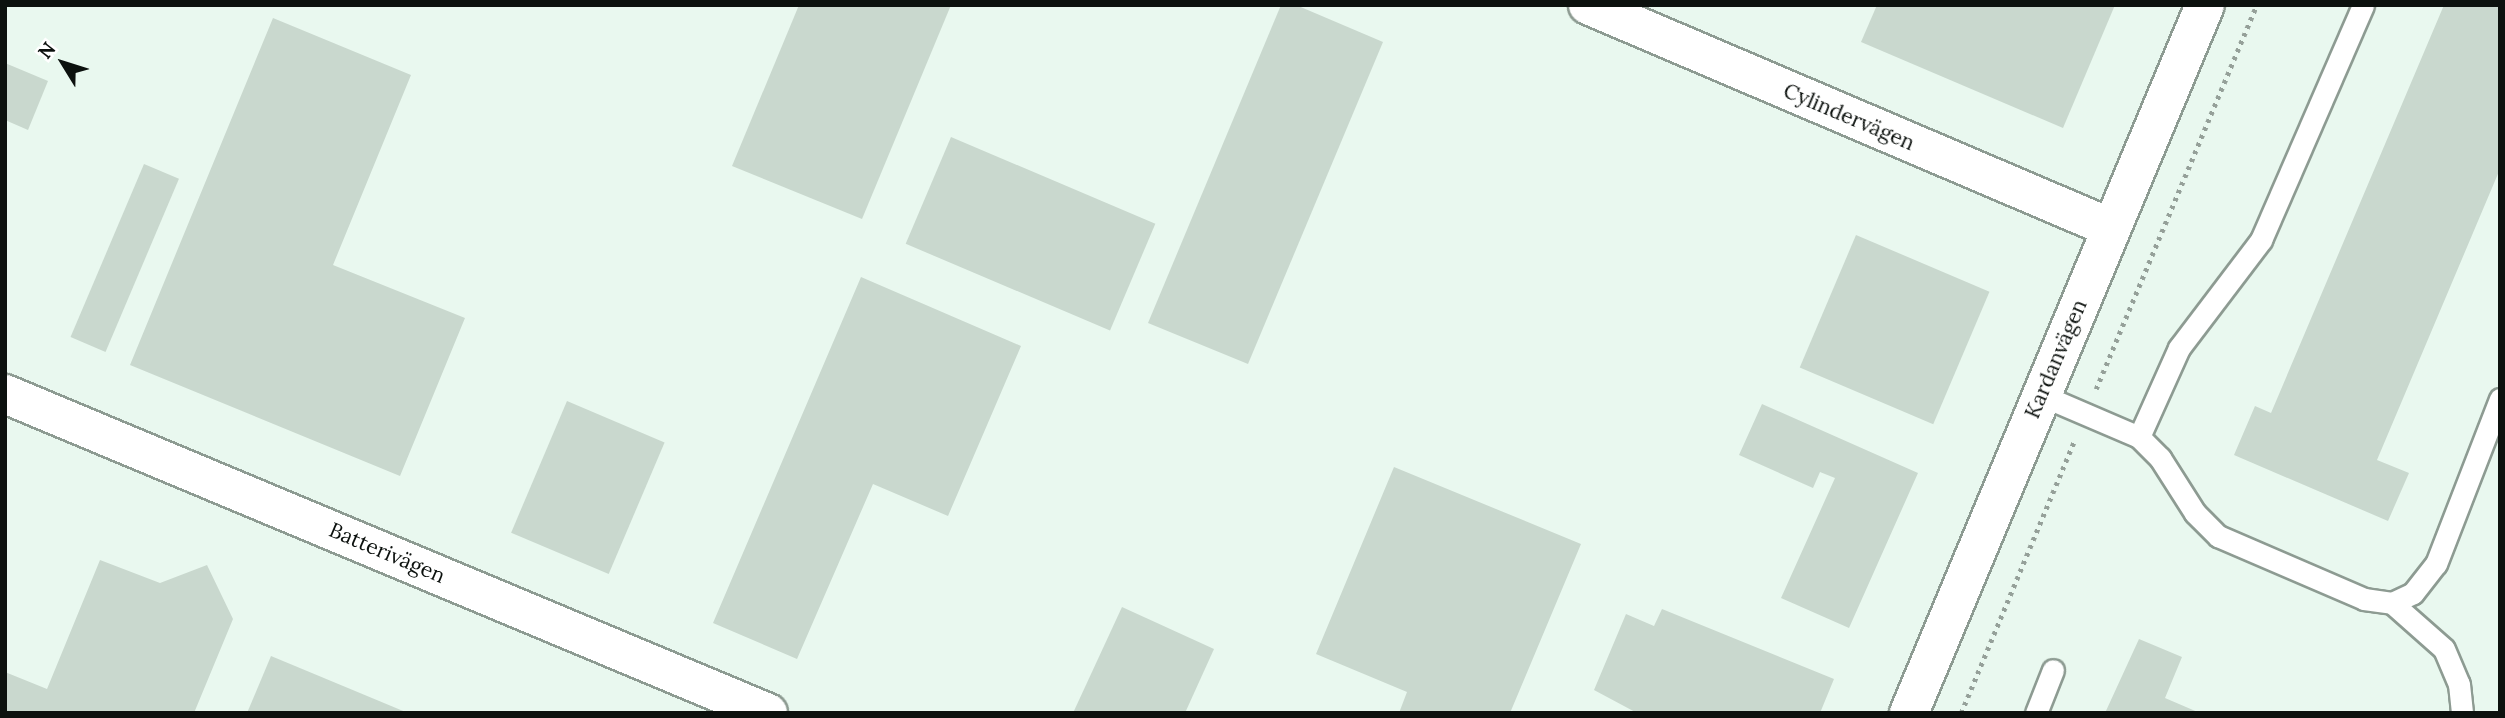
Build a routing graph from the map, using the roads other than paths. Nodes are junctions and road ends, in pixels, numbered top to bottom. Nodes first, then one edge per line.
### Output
1 (1588, 5) edge
2 (2205, 5) edge
3 (2362, 5) edge
4 (2111, 228) junction
5 (5, 394) edge
6 (2041, 395) junction
7 (2500, 399) edge
8 (2138, 437) junction
9 (2392, 603) junction
10 (2053, 670) dead end
11 (768, 713) edge
12 (1909, 713) edge
13 (2036, 713) edge
14 (2462, 713) edge

1 - 4 street, Cylindervägen
2 - 4 street, Kardanvägen
3 - 8 lane
4 - 6 street, Kardanvägen
5 - 11 street, Batterivägen
6 - 8 lane
6 - 12 street, Kardanvägen
7 - 9 lane
8 - 9 lane
9 - 14 lane
10 - 13 lane

